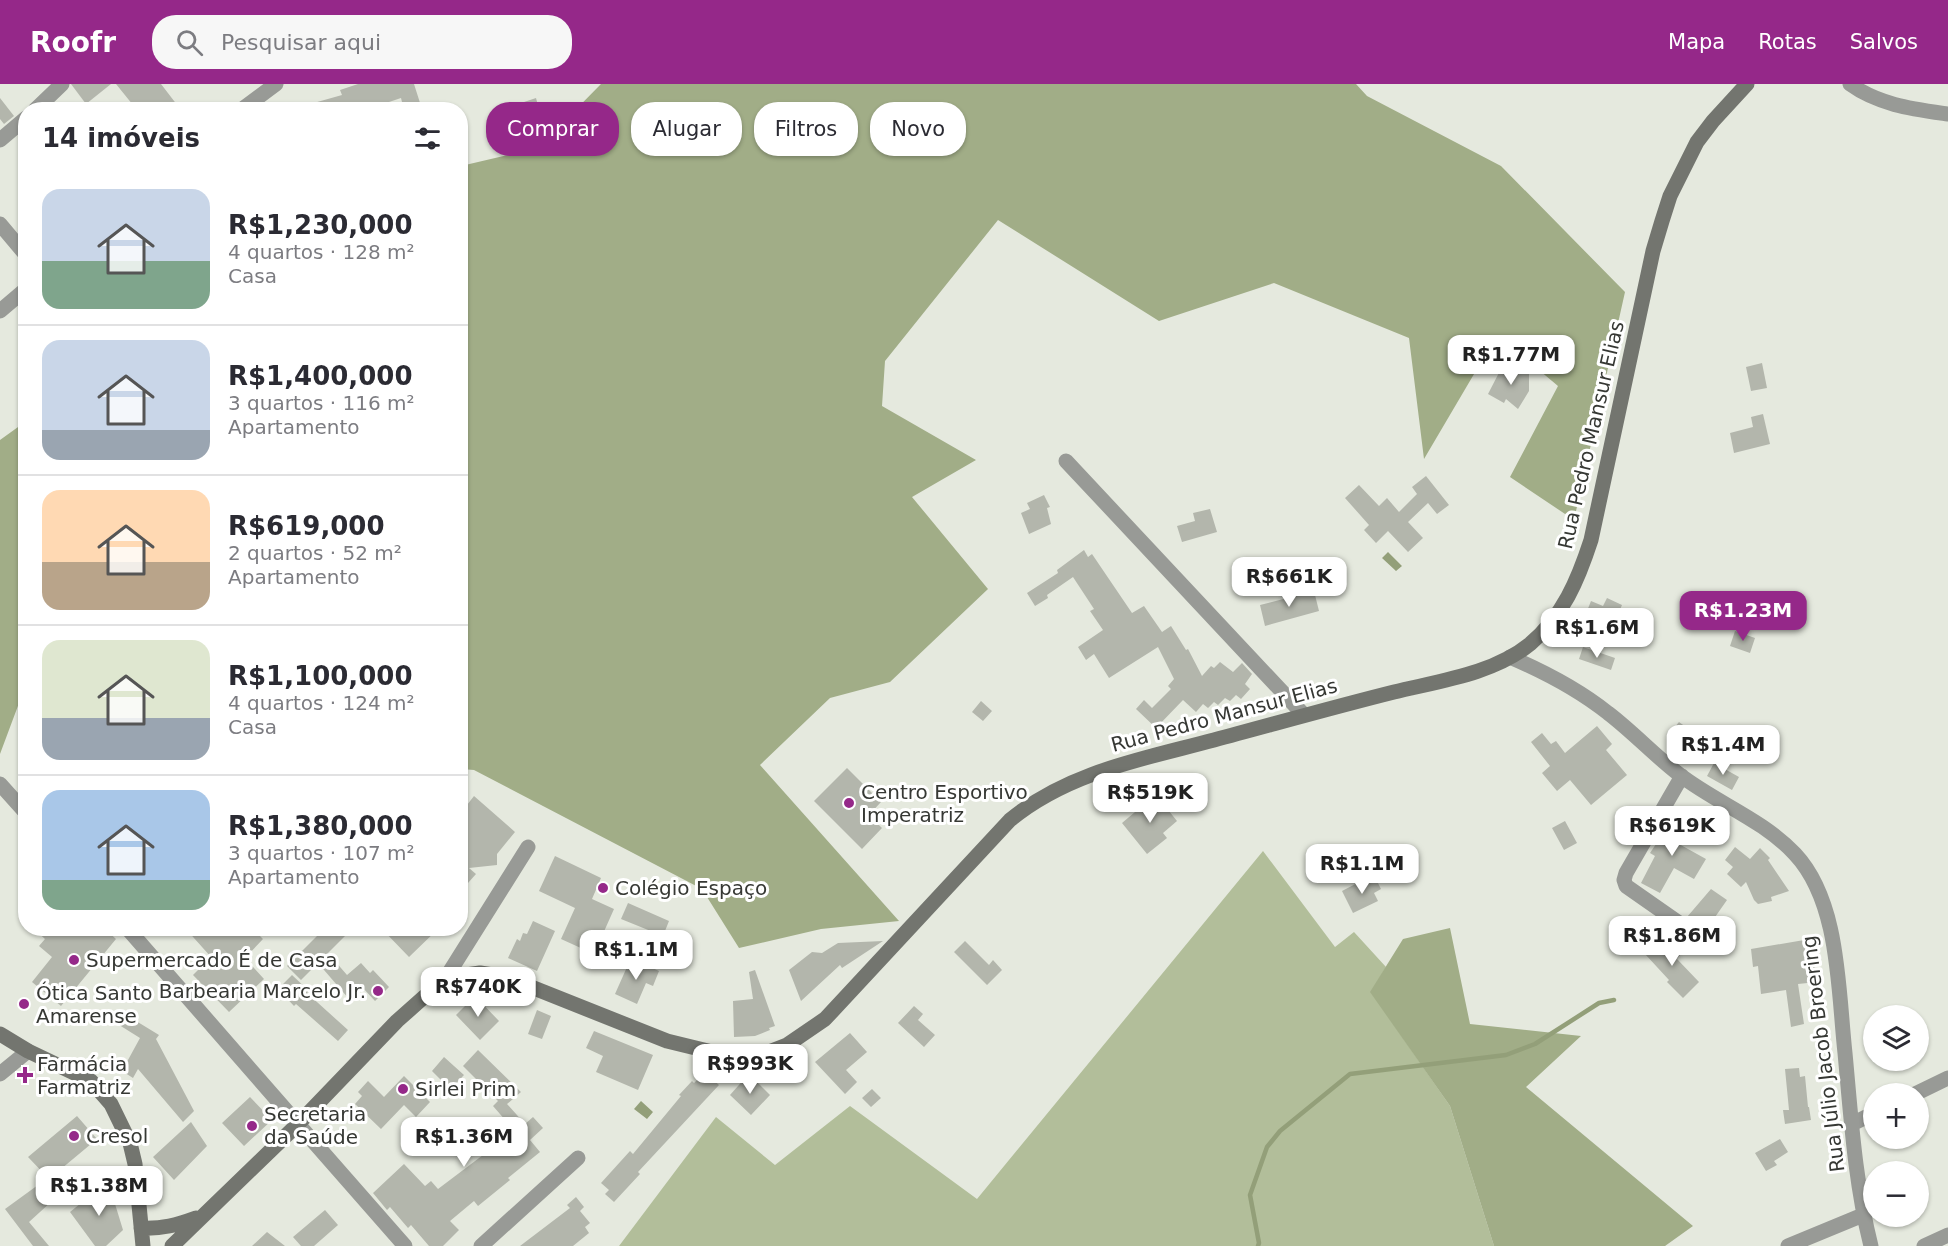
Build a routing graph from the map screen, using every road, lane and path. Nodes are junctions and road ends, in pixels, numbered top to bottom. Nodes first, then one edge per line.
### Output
1 (62, 84) edge
2 (276, 84) edge
3 (1747, 84) edge
4 (1850, 84) edge
5 (43, 102) edge
6 (252, 102) edge
7 (1948, 114) edge
8 (18, 125) edge
9 (0, 140) edge
10 (0, 224) edge
11 (18, 245) edge
12 (18, 296) edge
13 (0, 311) edge
14 (1066, 461) dead end
15 (1510, 657) junction
16 (1303, 714) junction
17 (1682, 776) junction
18 (0, 784) edge
19 (18, 804) edge
20 (528, 848) dead end
21 (134, 936) edge
22 (1709, 944) dead end
23 (442, 984) junction
24 (0, 1034) edge
25 (28, 1051) junction
26 (0, 1074) edge
27 (1948, 1078) edge
28 (1929, 1087) edge
29 (1863, 1118) edge
30 (298, 1124) junction
31 (1852, 1124) junction
32 (578, 1158) dead end
33 (202, 1215) junction
34 (1863, 1215) joint
35 (1866, 1227) edge
36 (141, 1228) junction
37 (1948, 1235) edge
38 (143, 1246) edge
39 (172, 1246) edge
40 (405, 1246) edge
41 (481, 1246) edge
42 (1788, 1246) edge
43 (1871, 1246) edge
44 (1924, 1246) edge

1 - 5 street
2 - 6 street
3 - 15 main road, Rua Pedro Mansur Elias
4 - 7 street
8 - 9 street
10 - 11 street
12 - 13 street
14 - 16 street
15 - 16 main road, Rua Pedro Mansur Elias
15 - 17 street, Rua Júlio Jacob Broering
16 - 23 main road, Rua Pedro Mansur Elias
17 - 22 street
17 - 31 street, Rua Júlio Jacob Broering
18 - 19 street
20 - 23 street
21 - 30 street
23 - 30 main road, Rua Pedro Mansur Elias
24 - 25 main road
25 - 26 street
25 - 36 main road
27 - 28 street
29 - 31 street
30 - 33 main road, Rua Pedro Mansur Elias
30 - 40 street
31 - 34 street, Rua Júlio Jacob Broering
32 - 41 street
33 - 36 main road, Rua Pedro Mansur Elias
33 - 39 main road, Rua Pedro Mansur Elias
34 - 42 street
35 - 43 street, Rua Júlio Jacob Broering
36 - 38 main road
37 - 44 street

